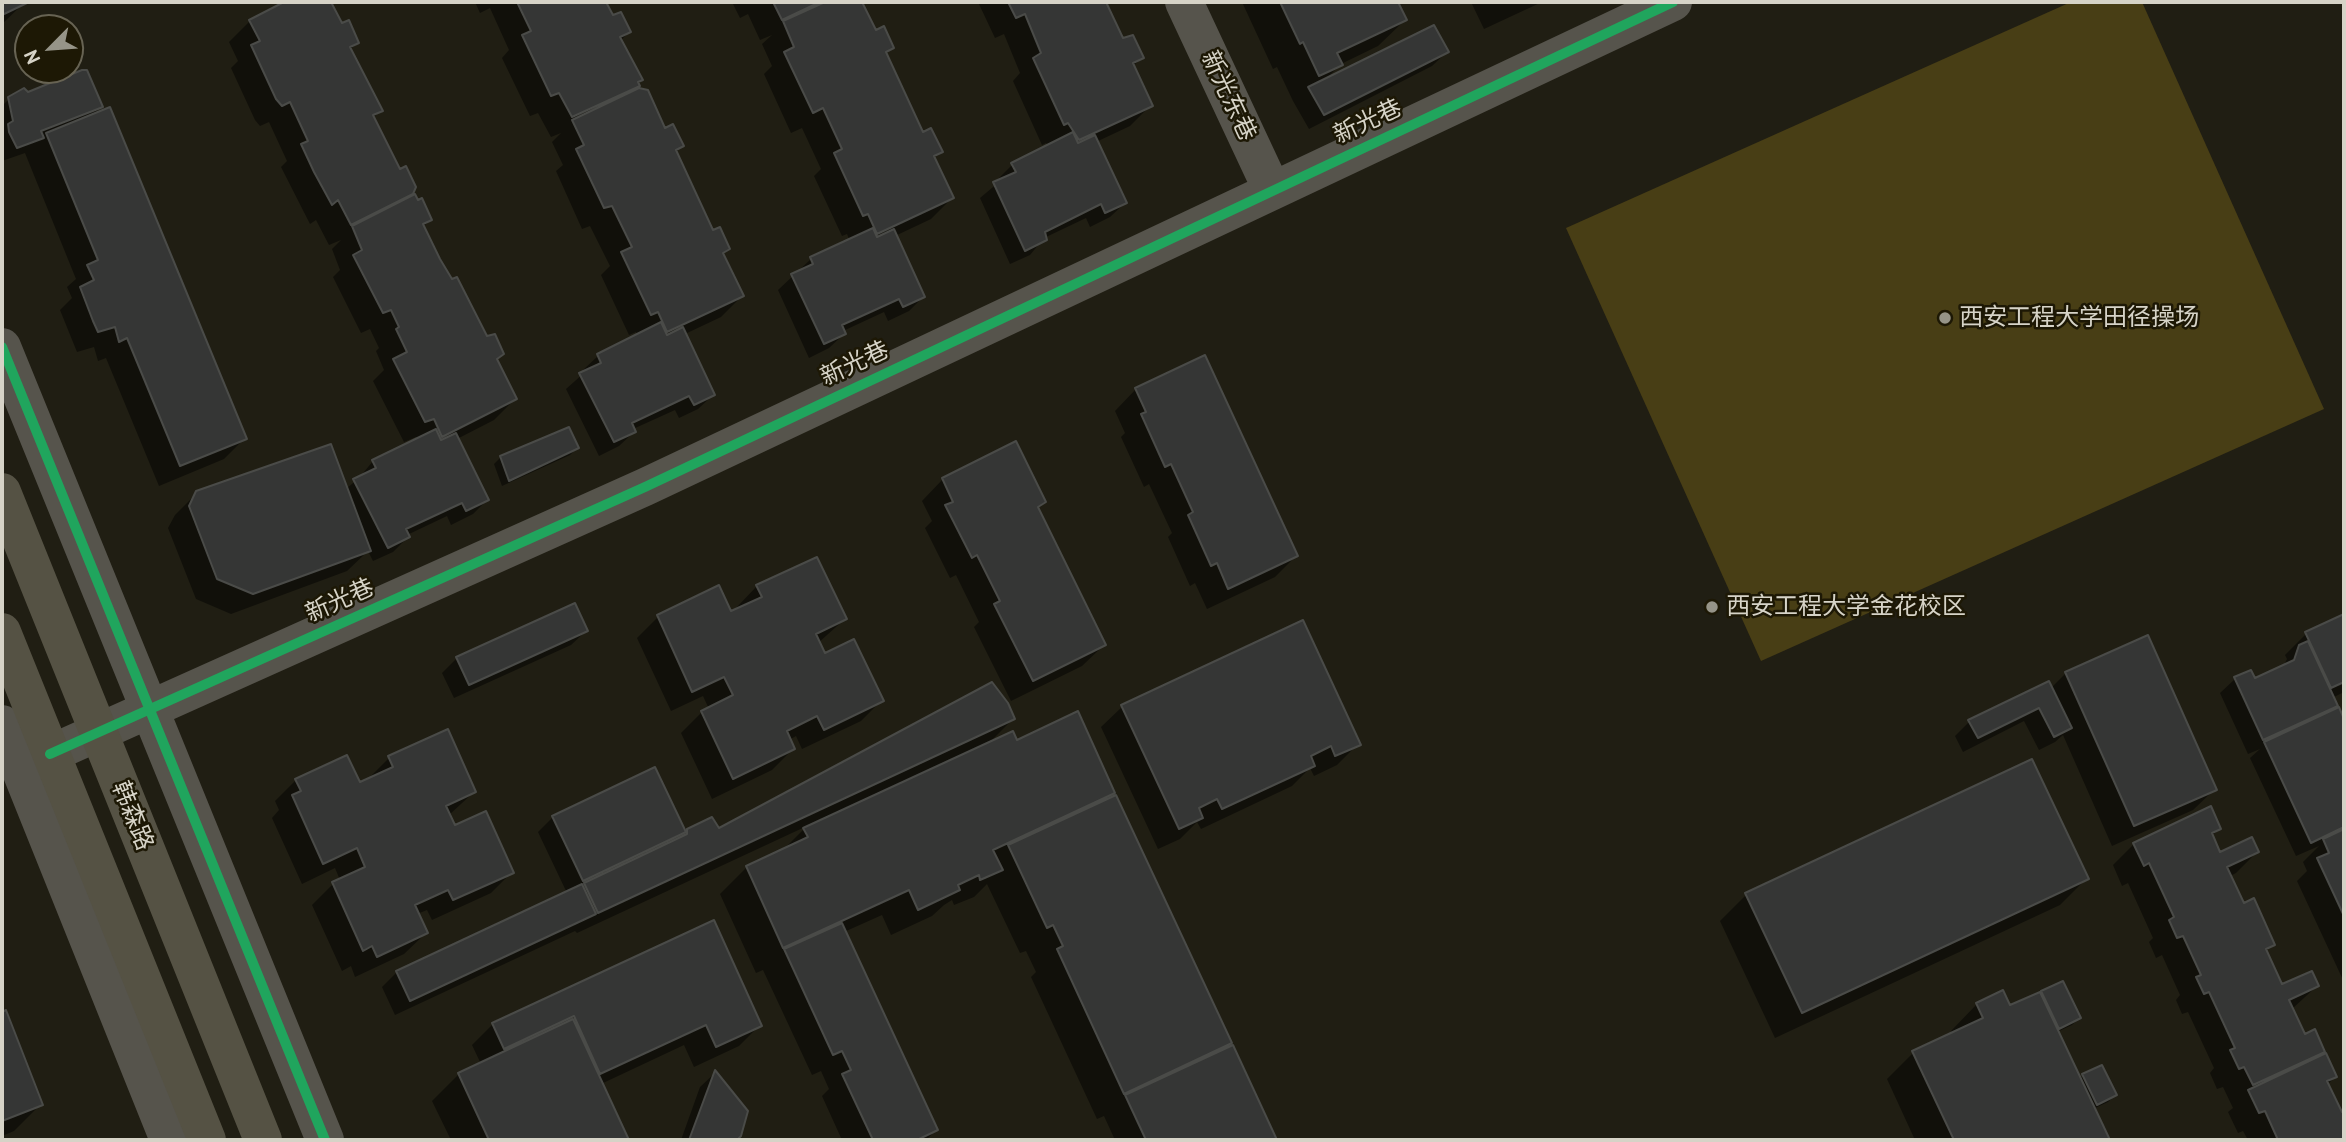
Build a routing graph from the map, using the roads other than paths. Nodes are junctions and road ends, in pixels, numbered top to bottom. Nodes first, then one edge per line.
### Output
1 (1184, 2) edge
2 (1673, 2) edge
3 (1272, 190) junction
4 (2, 347) edge
5 (2, 492) edge
6 (2, 632) edge
7 (149, 709) junction
8 (2, 724) edge
9 (98, 733) junction
10 (50, 754) junction
11 (169, 1140) edge
12 (207, 1140) edge
13 (263, 1140) edge
14 (325, 1140) edge

1 - 3 street, 新光东巷
2 - 3 street, 新光巷
3 - 7 street, 新光巷
4 - 7 street
5 - 9 main road, 韩森路
6 - 10 main road
7 - 9 street, 新光巷
7 - 14 street
8 - 11 street
9 - 10 street, 新光巷
9 - 13 main road, 韩森路
10 - 12 main road

